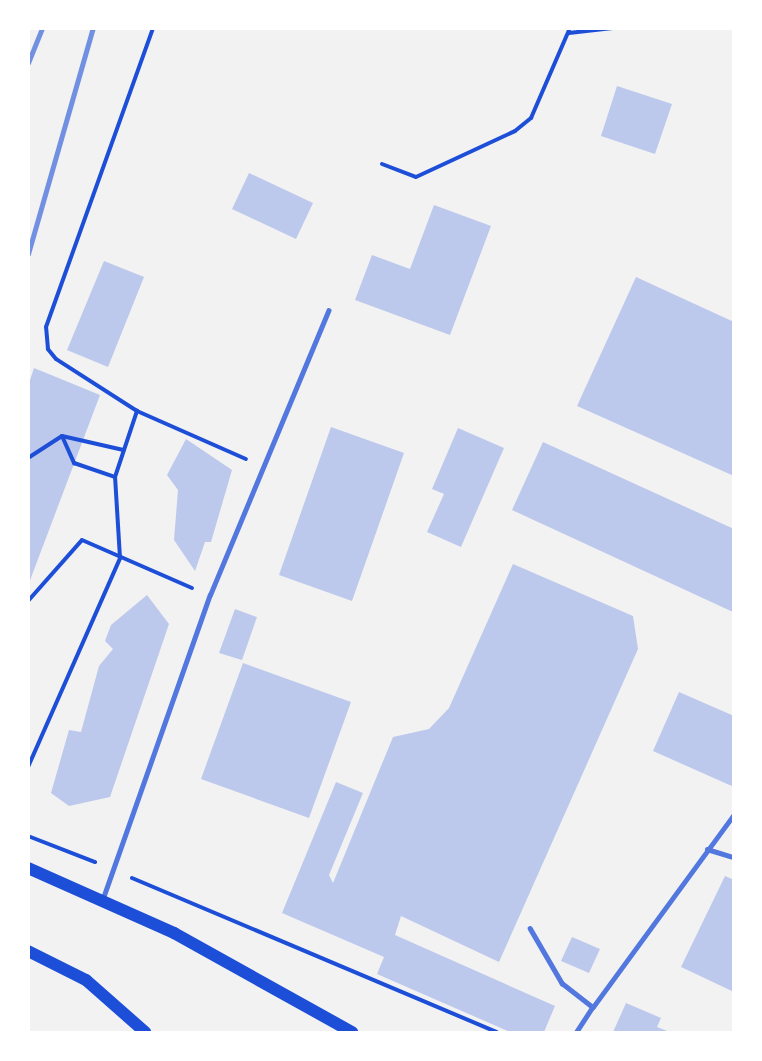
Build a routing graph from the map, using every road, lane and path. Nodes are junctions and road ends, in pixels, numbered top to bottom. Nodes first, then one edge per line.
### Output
1 (153, 28) edge
2 (613, 28) edge
3 (569, 31) edge
4 (382, 164) dead end
5 (328, 311) dead end
6 (137, 411) junction
7 (62, 436) junction
8 (123, 450) junction
9 (28, 458) edge
10 (261, 466) junction
11 (115, 477) junction
12 (120, 558) junction
13 (210, 595) junction
14 (28, 601) edge
15 (28, 767) edge
16 (734, 814) edge
17 (28, 836) edge
18 (707, 849) junction
19 (734, 857) edge
20 (28, 868) edge
21 (112, 870) junction
22 (103, 898) junction
23 (530, 928) dead end
24 (28, 951) edge
25 (593, 1007) junction
26 (145, 1032) edge
27 (352, 1032) edge
28 (497, 1032) edge
29 (577, 1032) edge

1 - 6 path
2 - 3 path
3 - 4 path
5 - 10 lane
6 - 8 path
6 - 10 path
7 - 8 path
7 - 9 path
7 - 11 path
8 - 11 path
10 - 13 lane
11 - 12 path
12 - 13 path
12 - 14 path
12 - 15 path
13 - 21 lane
16 - 18 lane
17 - 21 path
18 - 19 lane
18 - 25 lane
20 - 22 main road
21 - 22 lane
21 - 28 path
22 - 27 main road
23 - 25 lane
24 - 26 main road
25 - 29 lane

